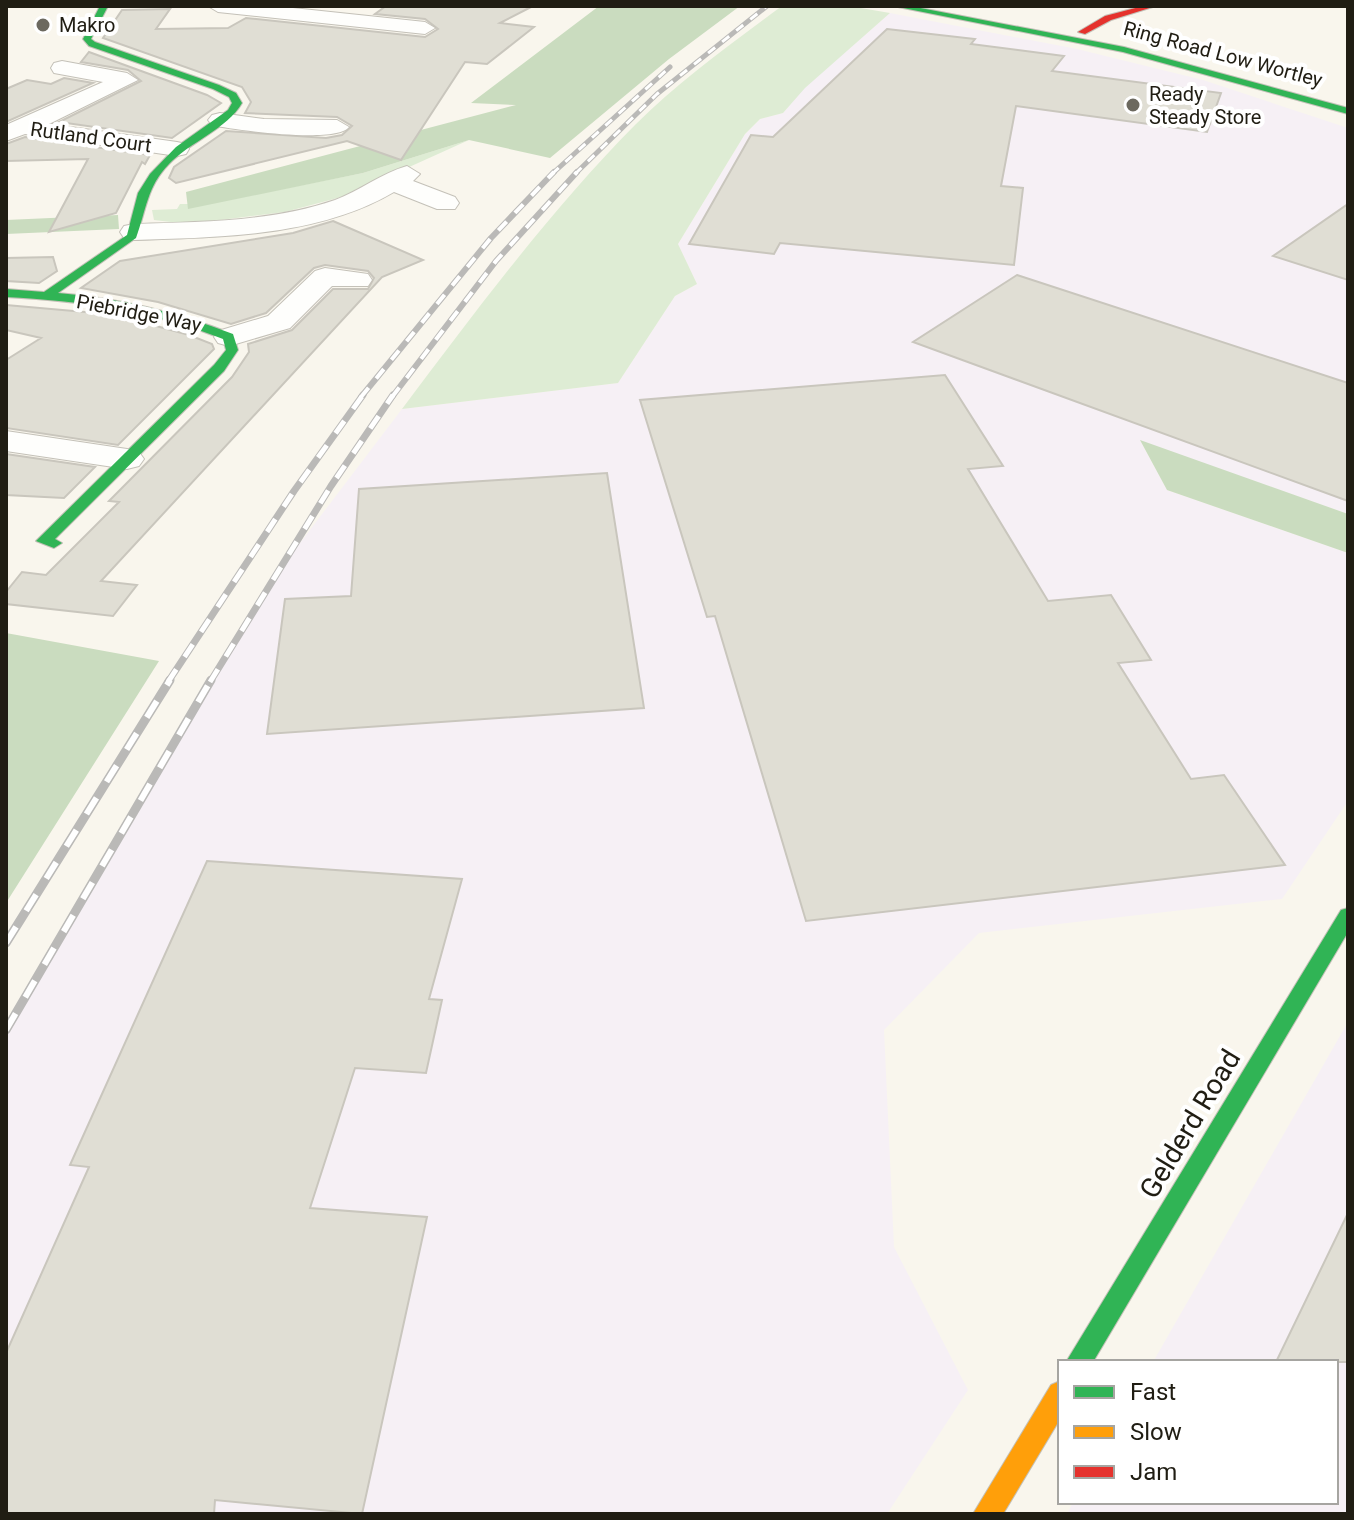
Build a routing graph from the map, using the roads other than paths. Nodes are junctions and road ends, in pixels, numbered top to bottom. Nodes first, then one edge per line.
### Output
1 (104, 6) edge
2 (218, 6) edge
3 (367, 6) edge
4 (897, 6) edge
5 (945, 6) edge
6 (1152, 6) edge
7 (349, 19) junction
8 (425, 28) dead end
9 (1082, 32) junction
10 (62, 68) dead end
11 (1348, 97) edge
12 (1348, 111) edge
13 (220, 120) junction
14 (337, 127) dead end
15 (14, 131) edge
16 (177, 149) junction
17 (446, 203) dead end
18 (134, 232) junction
19 (358, 280) dead end
20 (6, 293) edge
21 (47, 295) junction
22 (229, 337) junction
23 (6, 441) edge
24 (127, 459) junction
25 (54, 543) dead end
26 (1340, 946) edge
27 (1080, 1360) edge
28 (1058, 1397) edge
29 (987, 1514) edge

1 - 13 main road
2 - 7 street
3 - 7 street
4 - 12 main road, Ring Road Low Wortley
5 - 9 main road, Ring Road Low Wortley
6 - 9 main road
7 - 8 street
9 - 11 main road, Ring Road Low Wortley
10 - 15 street
13 - 14 street
13 - 16 main road
15 - 16 street, Rutland Court
16 - 18 main road
17 - 18 street
18 - 21 main road
19 - 22 street, Piebridge Way
20 - 21 main road, Piebridge Way
21 - 22 main road, Piebridge Way
22 - 24 main road, Piebridge Way
23 - 24 street
24 - 25 main road, Piebridge Way
26 - 27 main road, Gelderd Road
28 - 29 main road

